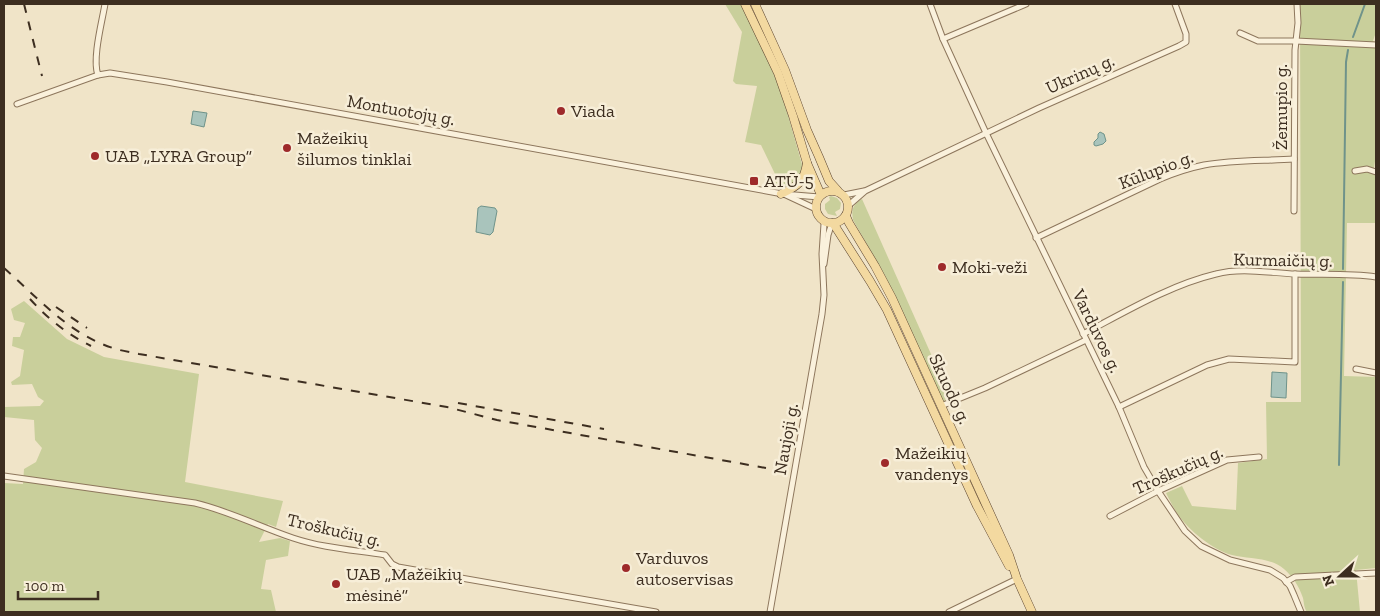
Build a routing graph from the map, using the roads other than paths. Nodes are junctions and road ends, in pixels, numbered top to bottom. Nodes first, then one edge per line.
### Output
1 (105, 4) edge
2 (745, 4) edge
3 (755, 4) edge
4 (930, 4) edge
5 (1026, 4) edge
6 (1174, 4) edge
7 (1297, 4) edge
8 (1240, 32) dead end
9 (943, 39) junction
10 (1296, 41) junction
11 (1376, 44) edge
12 (98, 75) junction
13 (17, 104) dead end
14 (986, 133) junction
15 (1294, 159) junction
16 (807, 163) junction
17 (1355, 171) dead end
18 (1376, 172) edge
19 (865, 191) junction
20 (841, 193) junction
21 (782, 194) junction
22 (820, 196) junction
23 (849, 205) junction
24 (816, 208) junction
25 (1294, 211) dead end
26 (846, 216) junction
27 (823, 221) junction
28 (833, 223) junction
29 (1036, 238) junction
30 (823, 270) junction
31 (1295, 274) junction
32 (1376, 277) edge
33 (1083, 334) junction
34 (1086, 340) junction
35 (1356, 369) dead end
36 (1376, 373) edge
37 (941, 406) junction
38 (1119, 407) junction
39 (1259, 457) dead end
40 (4, 476) edge
41 (1158, 491) junction
42 (1110, 516) dead end
43 (1376, 572) edge
44 (1017, 579) junction
45 (1286, 582) junction
46 (656, 612) edge
47 (770, 612) edge
48 (949, 612) edge
49 (1032, 612) edge
50 (1301, 612) edge

1 - 12 street
2 - 16 main road
3 - 20 main road
4 - 9 street, Varduvos g.
5 - 9 street
6 - 14 street, Ukrinų g.
7 - 10 street, Žemupio g.
8 - 10 street
9 - 14 street, Varduvos g.
10 - 11 street
10 - 15 street, Žemupio g.
12 - 13 street, Montuotojų g.
12 - 21 street, Montuotojų g.
14 - 19 street, Ukrinų g.
14 - 29 street, Varduvos g.
15 - 25 street, Žemupio g.
15 - 29 street, Kūlupio g.
16 - 21 main road
16 - 22 main road
17 - 18 street
19 - 20 street
19 - 23 street
20 - 22 main road
20 - 23 main road
21 - 22 street, Montuotojų g.
21 - 24 street, Montuotojų g.
22 - 24 main road
23 - 26 main road
24 - 27 main road
26 - 28 main road
26 - 37 main road, Skuodo g.
27 - 28 main road
27 - 30 street, Naujoji g.
28 - 30 street, Naujoji g.
28 - 44 main road, Skuodo g.
29 - 33 street, Varduvos g.
30 - 47 street, Naujoji g.
31 - 32 street, Kurmaičių g.
31 - 33 street, Kurmaičių g.
31 - 38 street
33 - 34 street, Varduvos g.
34 - 37 street
34 - 38 street, Varduvos g.
35 - 36 street
37 - 44 main road, Skuodo g.
38 - 41 street, Varduvos g.
39 - 41 street, Troškučių g.
40 - 46 street, Troškučių g.
41 - 42 street, Troškučių g.
41 - 45 street, Varduvos g.
43 - 45 street
44 - 48 street
44 - 49 main road, Skuodo g.
45 - 50 street, Varduvos g.

